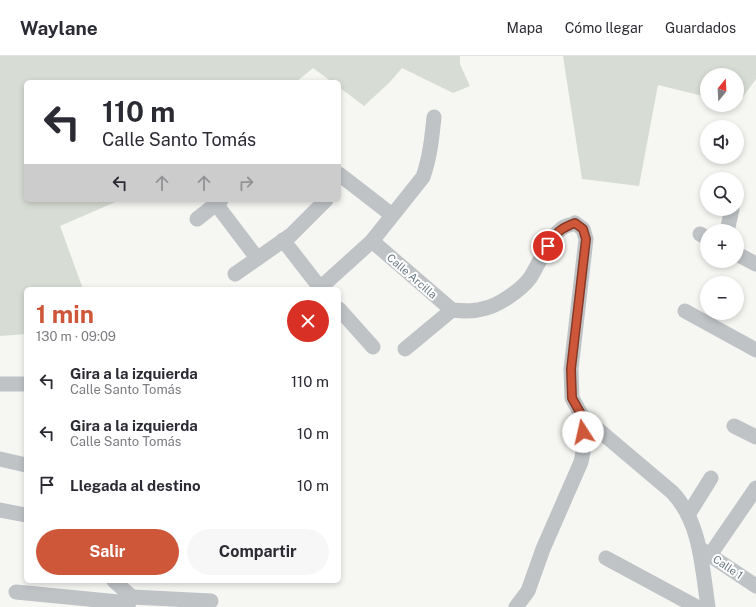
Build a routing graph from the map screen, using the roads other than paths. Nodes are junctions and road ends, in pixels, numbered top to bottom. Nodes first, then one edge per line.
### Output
1 (434, 117) dead end
2 (342, 180) edge
3 (217, 202) edge
4 (324, 202) edge
5 (392, 215) junction
6 (197, 219) dead end
7 (283, 240) junction
8 (372, 241) junction
9 (744, 257) edge
10 (257, 258) junction
11 (754, 261) edge
12 (235, 274) dead end
13 (320, 287) edge
14 (322, 287) edge
15 (452, 310) junction
16 (341, 311) edge
17 (685, 311) dead end
18 (373, 347) dead end
19 (405, 349) dead end
20 (756, 350) edge
21 (0, 384) edge
22 (24, 384) edge
23 (582, 416) junction
24 (734, 426) dead end
25 (756, 437) edge
26 (0, 459) edge
27 (24, 465) edge
28 (711, 478) dead end
29 (756, 488) edge
30 (0, 510) edge
31 (24, 515) edge
32 (688, 515) junction
33 (705, 552) junction
34 (606, 558) dead end
35 (115, 583) edge
36 (756, 586) edge
37 (16, 592) dead end
38 (211, 601) dead end
39 (129, 602) edge
40 (516, 607) edge
41 (697, 607) edge
42 (708, 607) edge

1 - 5 street
2 - 5 street
3 - 6 street
3 - 10 street
4 - 7 street
5 - 8 street
7 - 10 street
7 - 13 street
8 - 14 street
8 - 15 street, Calle Arcilla
9 - 11 street
10 - 12 street
15 - 19 street
15 - 23 street
16 - 18 street
17 - 20 street
21 - 22 street
23 - 32 street
23 - 40 street
24 - 25 street
26 - 27 street
28 - 32 street
29 - 33 street
30 - 31 street
32 - 33 street
33 - 36 street, Calle 1
33 - 42 street
34 - 41 street
35 - 39 street
37 - 39 street
38 - 39 street

